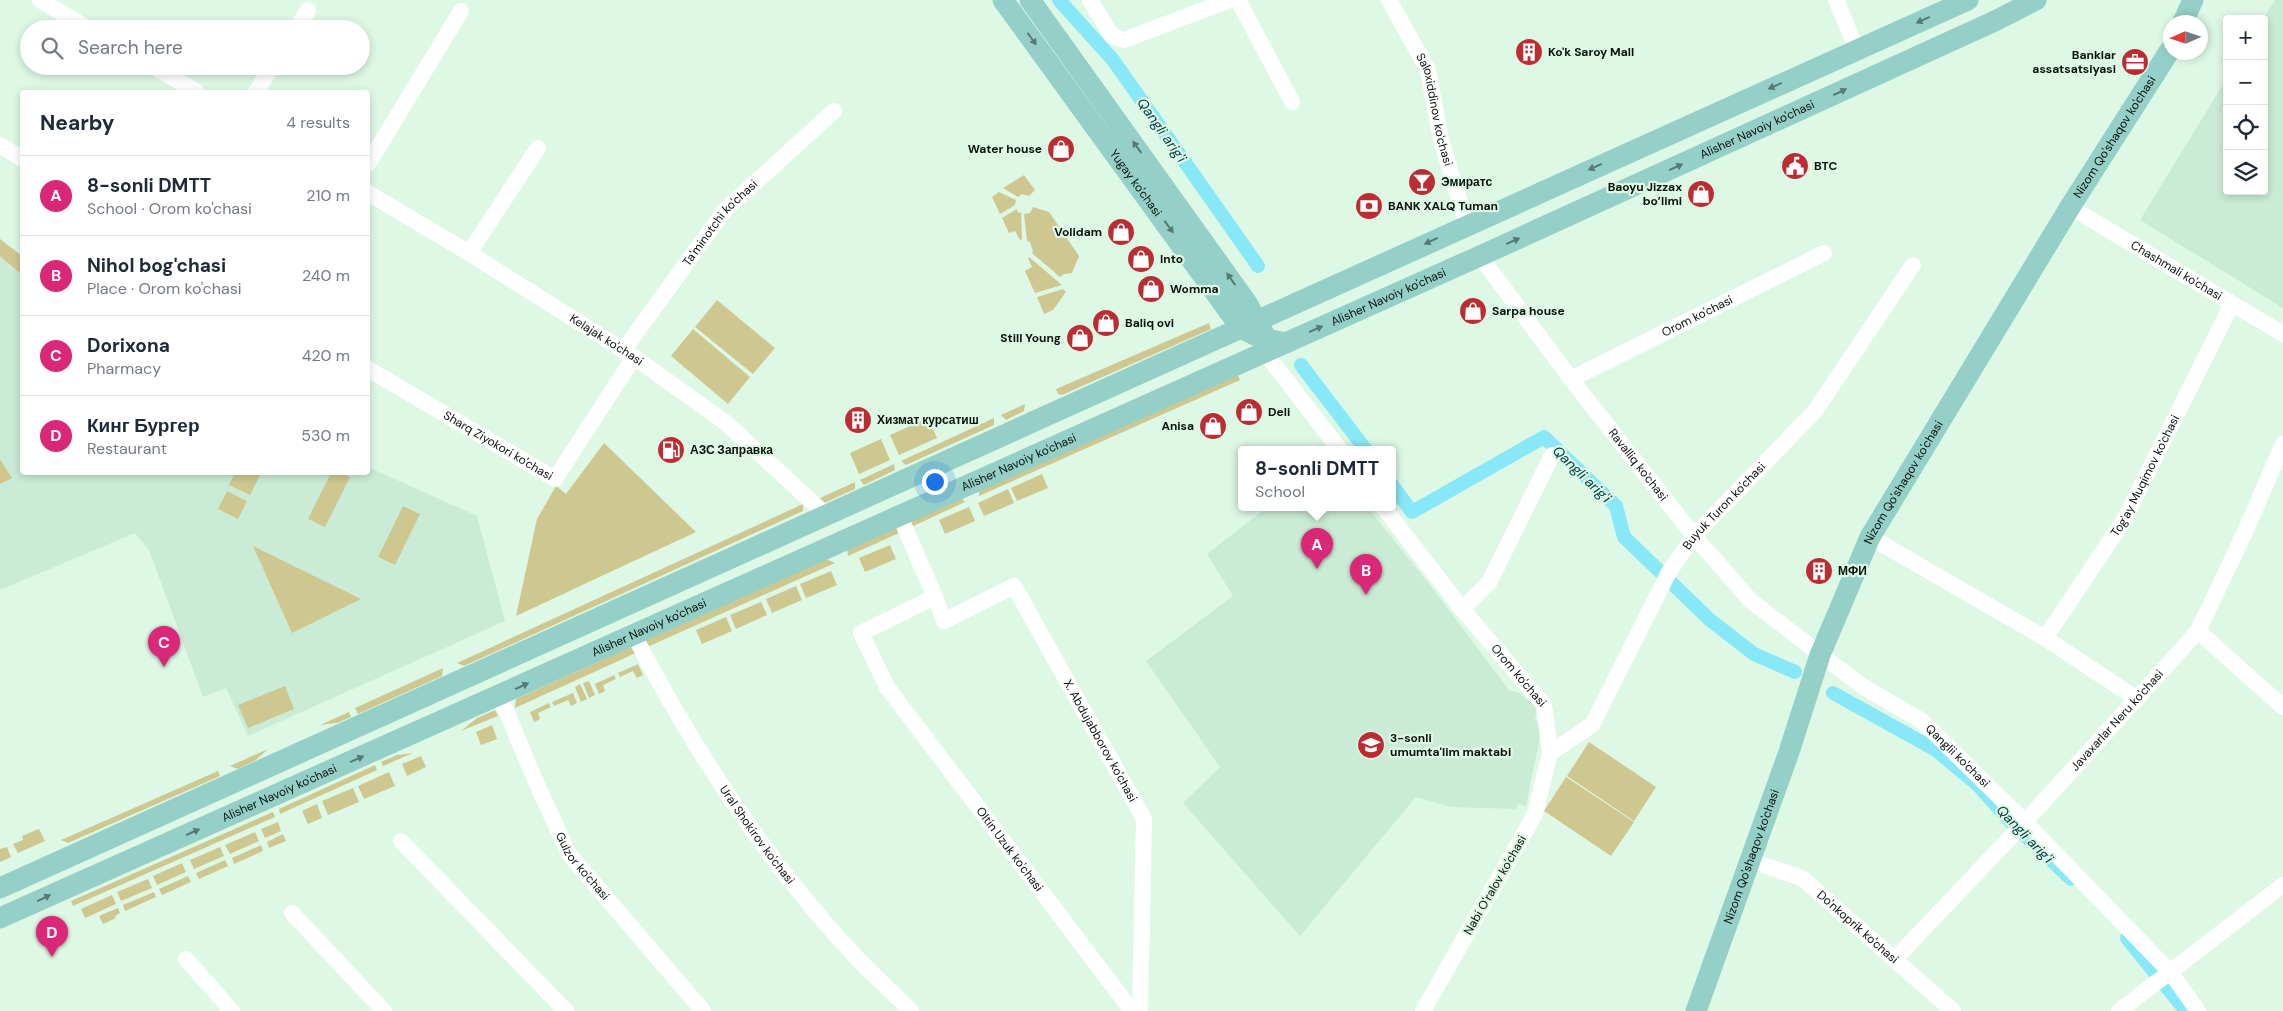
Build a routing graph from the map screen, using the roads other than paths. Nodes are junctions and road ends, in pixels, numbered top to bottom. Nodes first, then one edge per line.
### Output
1 (1003, 0) edge
2 (1030, 0) edge
3 (1090, 0) edge
4 (1230, 0) edge
5 (1238, 0) edge
6 (1389, 0) edge
7 (1836, 0) edge
8 (1968, 0) edge
9 (2036, 0) edge
10 (2193, 0) edge
11 (46, 1) edge
12 (308, 10) dead end
13 (462, 11) dead end
14 (2186, 15) edge
15 (75, 20) edge
16 (302, 20) edge
17 (1857, 50) junction
18 (2164, 60) edge
19 (168, 75) edge
20 (266, 75) edge
21 (194, 90) edge
22 (257, 90) edge
23 (1292, 102) dead end
24 (834, 111) dead end
25 (0, 145) edge
26 (538, 148) dead end
27 (1625, 153) junction
28 (20, 158) edge
29 (370, 161) edge
30 (1640, 183) junction
31 (370, 194) edge
32 (2070, 207) junction
33 (1466, 224) junction
34 (469, 253) junction
35 (1824, 253) dead end
36 (1480, 256) junction
37 (1913, 265) dead end
38 (2232, 304) junction
39 (2283, 334) edge
40 (1255, 335) junction
41 (628, 354) junction
42 (370, 369) edge
43 (1571, 379) junction
44 (2283, 444) edge
45 (1337, 446) edge
46 (1552, 455) dead end
47 (1386, 511) edge
48 (826, 514) junction
49 (899, 514) junction
50 (1694, 536) junction
51 (1870, 537) junction
52 (935, 597) junction
53 (1462, 609) junction
54 (2198, 631) junction
55 (634, 635) junction
56 (2045, 638) junction
57 (1820, 655) junction
58 (500, 696) junction
59 (2137, 699) junction
60 (406, 703) junction
61 (2283, 707) edge
62 (419, 732) junction
63 (1550, 753) junction
64 (2019, 826) junction
65 (401, 841) dead end
66 (1751, 861) junction
67 (2283, 885) edge
68 (0, 888) edge
69 (292, 913) dead end
70 (0, 918) edge
71 (1896, 959) junction
72 (186, 960) dead end
73 (2165, 977) junction
74 (232, 1011) edge
75 (384, 1011) edge
76 (566, 1011) edge
77 (703, 1011) edge
78 (912, 1011) edge
79 (1132, 1011) edge
80 (1140, 1011) edge
81 (1423, 1011) edge
82 (1696, 1011) edge
83 (1953, 1011) edge
84 (2119, 1011) edge
85 (2198, 1011) edge

1 -> 40 main road, Yugay ko'chasi
40 -> 2 main road, Yugay ko'chasi
3 - 4 street
5 - 23 street
6 - 33 street, Saloxiddinov ko'chasi
7 - 17 street
8 -> 17 main road, Alisher Navoiy ko'chasi
30 -> 9 main road, Alisher Navoiy ko'chasi
10 - 14 main road
11 - 15 street
12 - 16 street
13 - 29 street
17 -> 27 main road, Alisher Navoiy ko'chasi
18 - 32 main road, Nizom Qo'shaqov ko'chasi
19 - 21 street
20 - 22 street
24 - 41 street, Ta'minotchi ko'chasi
25 - 28 street
26 - 34 street
27 - 30 main road
27 -> 33 main road, Alisher Navoiy ko'chasi
36 -> 30 main road, Alisher Navoiy ko'chasi
31 - 34 street, Kelajak ko'chasi
32 - 38 street, Chashmali ko'chasi
32 - 51 main road, Nizom Qo'shaqov ko'chasi
33 -> 40 main road, Alisher Navoiy ko'chasi
34 - 41 street, Kelajak ko'chasi
35 - 43 street, Orom ko'chasi
40 -> 36 main road, Alisher Navoiy ko'chasi
36 - 43 street, Ravalliq ko'chasi
37 - 50 street, Buyuk Turon ko'chasi
38 - 39 street, Chashmali ko'chasi
38 - 56 street, Tog'ay Muqimov ko'chasi
40 - 45 street
40 - 48 main road, Alisher Navoiy ko'chasi
40 - 49 main road, Alisher Navoiy ko'chasi
41 - 42 street, Sharq Ziyokori ko'chasi
41 - 48 street, Kelajak ko'chasi
43 - 50 street, Ravalliq ko'chasi
44 - 54 street, Javaxarlar Neru ko'chasi
46 - 53 street
47 - 53 street, Orom ko'chasi
48 - 60 main road, Alisher Navoiy ko'chasi
49 - 52 street
49 - 55 main road, Alisher Navoiy ko'chasi
50 - 57 street, Ravalliq ko'chasi
50 - 63 street, Buyuk Turon ko'chasi
51 - 56 street
51 - 57 main road, Nizom Qo'shaqov ko'chasi
52 - 79 street, Oltin Uzuk ko'chasi
52 - 80 street, X. Abdujabborov ko'chasi
53 - 63 street, Orom ko'chasi
54 - 59 street, Javaxarlar Neru ko'chasi
54 - 61 street
58 -> 55 main road, Alisher Navoiy ko'chasi
55 - 78 street, Ural Shokirov ko'chasi
56 - 59 street
57 - 64 street, Qanglii ko'chasi
57 - 66 main road, Nizom Qo'shaqov ko'chasi
58 - 62 main road, Alisher Navoiy ko'chasi
58 - 77 street, Gulzor ko'chasi
59 - 64 street, Javaxarlar Neru ko'chasi
60 - 62 main road
60 - 68 main road, Alisher Navoiy ko'chasi
70 -> 62 main road, Alisher Navoiy ko'chasi
63 - 81 street, Nabi O'ralov ko'chasi
64 - 71 street, Javaxarlar Neru ko'chasi
64 - 73 street, Qanglii ko'chasi
65 - 76 street
66 - 71 street, Do'nkoprik ko'chasi
66 - 82 main road, Nizom Qo'shaqov ko'chasi
67 - 73 street
69 - 75 street
71 - 83 street, Do'nkoprik ko'chasi
72 - 74 street
73 - 84 street
73 - 85 street, Qanglii ko'chasi

